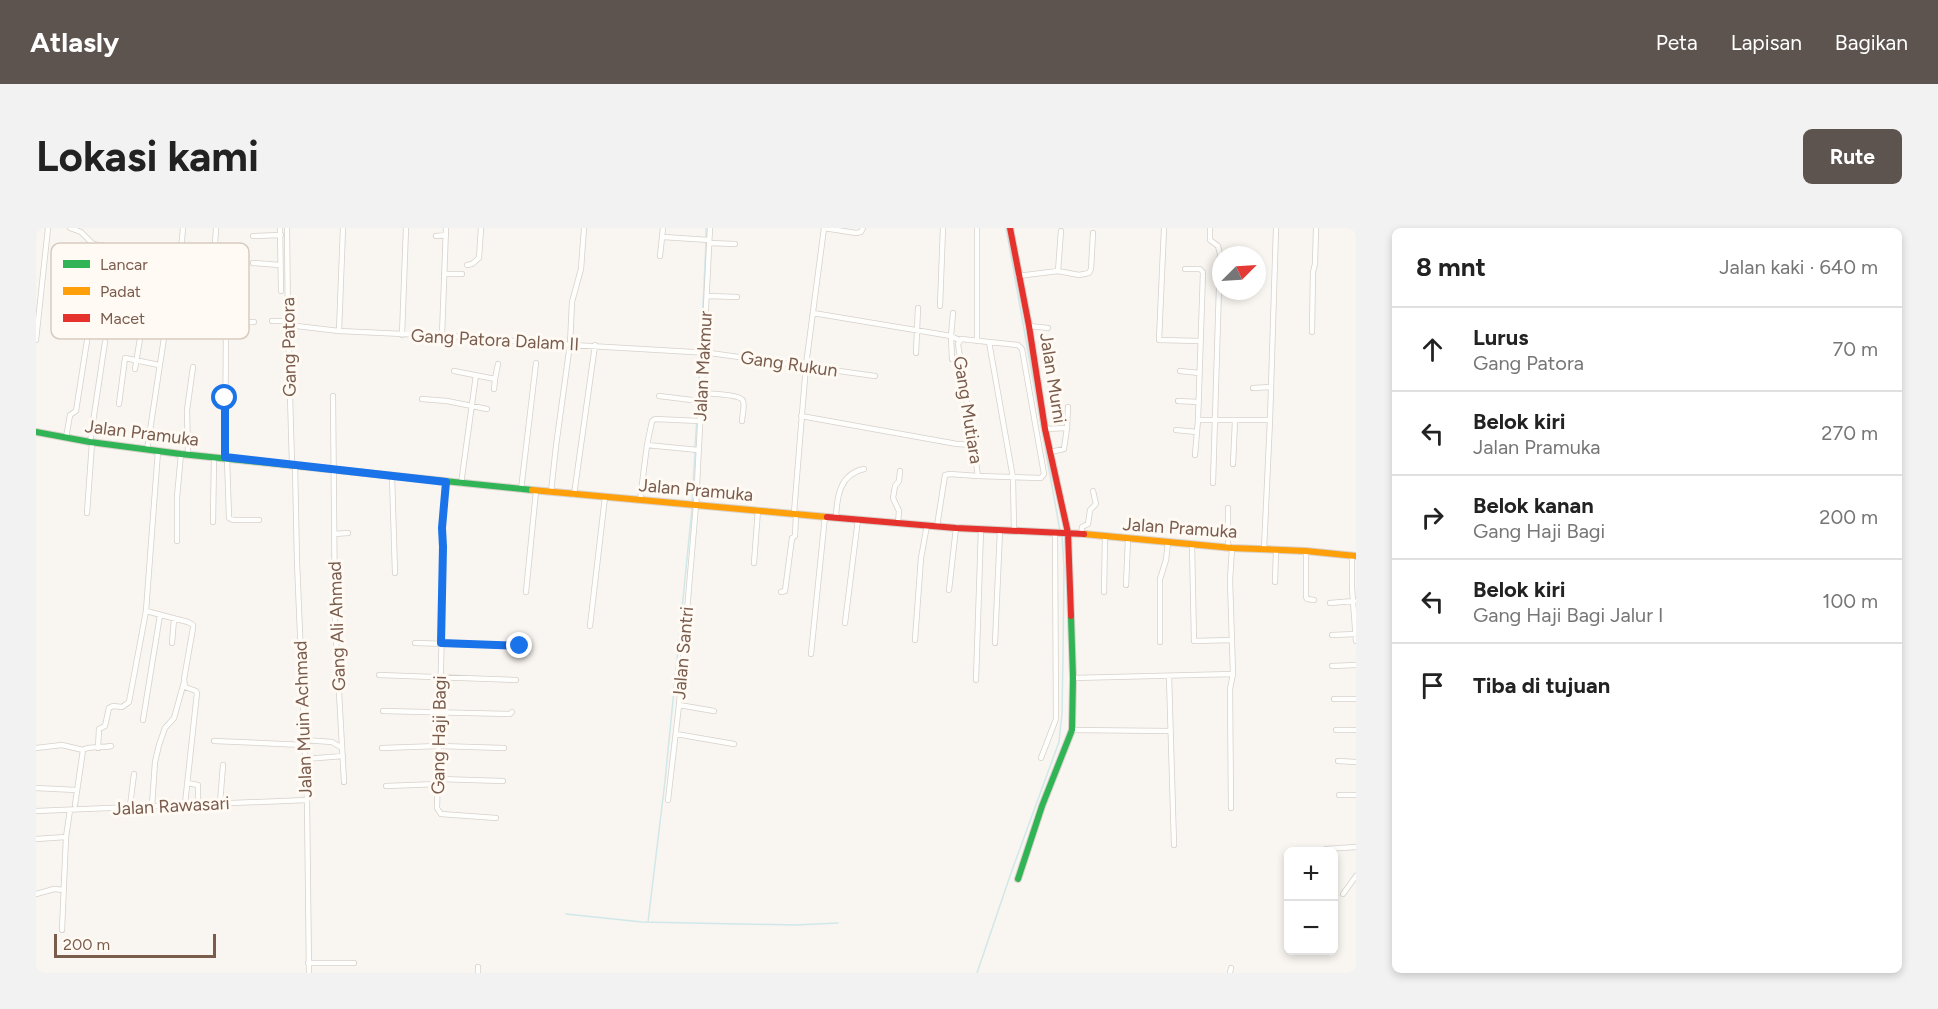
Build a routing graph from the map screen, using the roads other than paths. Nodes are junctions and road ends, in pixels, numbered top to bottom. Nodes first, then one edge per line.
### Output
1 (48, 228) edge
2 (70, 228) edge
3 (183, 228) edge
4 (216, 228) edge
5 (280, 228) edge
6 (287, 228) edge
7 (343, 228) edge
8 (406, 228) edge
9 (446, 228) edge
10 (481, 228) edge
11 (584, 228) edge
12 (663, 228) edge
13 (710, 228) edge
14 (824, 228) edge
15 (862, 228) edge
16 (944, 228) edge
17 (977, 228) edge
18 (1010, 228) edge
19 (1164, 228) edge
20 (1210, 228) edge
21 (1276, 228) edge
22 (1316, 228) edge
23 (1061, 231) dead end
24 (1093, 233) dead end
25 (280, 235) junction
26 (287, 235) junction
27 (446, 235) junction
28 (253, 236) dead end
29 (436, 236) dead end
30 (663, 237) junction
31 (707, 241) junction
32 (96, 243) edge
33 (181, 243) edge
34 (215, 243) edge
35 (735, 244) dead end
36 (660, 256) dead end
37 (287, 261) junction
38 (253, 263) dead end
39 (280, 263) junction
40 (467, 265) dead end
41 (1185, 269) dead end
42 (1058, 271) junction
43 (280, 274) junction
44 (287, 274) junction
45 (444, 274) junction
46 (462, 274) dead end
47 (1018, 276) junction
48 (281, 291) dead end
49 (707, 296) junction
50 (737, 297) dead end
51 (940, 306) dead end
52 (918, 308) dead end
53 (813, 313) junction
54 (953, 313) dead end
55 (272, 321) dead end
56 (249, 322) edge
57 (254, 322) dead end
58 (288, 323) junction
59 (1029, 326) junction
60 (1048, 328) dead end
61 (916, 330) junction
62 (339, 331) junction
63 (1312, 332) dead end
64 (402, 335) junction
65 (442, 335) junction
66 (951, 336) junction
67 (87, 339) edge
68 (139, 339) edge
69 (163, 339) edge
70 (226, 339) edge
71 (36, 340) edge
72 (959, 340) junction
73 (977, 341) junction
74 (1200, 341) junction
75 (105, 342) dead end
76 (989, 342) junction
77 (570, 344) junction
78 (595, 345) junction
79 (1027, 348) junction
80 (701, 353) junction
81 (916, 353) dead end
82 (952, 359) dead end
83 (136, 360) junction
84 (536, 363) dead end
85 (498, 364) dead end
86 (159, 365) junction
87 (806, 365) junction
88 (193, 367) dead end
89 (135, 369) dead end
90 (454, 370) dead end
91 (1180, 371) dead end
92 (1199, 373) junction
93 (476, 375) junction
94 (875, 376) dead end
95 (495, 379) junction
96 (1271, 387) junction
97 (1253, 388) dead end
98 (494, 389) dead end
99 (701, 393) junction
100 (333, 396) dead end
101 (659, 396) dead end
102 (422, 399) dead end
103 (698, 401) junction
104 (1178, 401) dead end
105 (1198, 402) junction
106 (119, 404) dead end
107 (472, 406) junction
108 (1068, 407) dead end
109 (487, 409) dead end
110 (801, 416) junction
111 (1198, 420) junction
112 (1216, 420) junction
113 (1235, 420) junction
114 (1270, 420) junction
115 (697, 421) junction
116 (742, 421) dead end
117 (1067, 428) junction
118 (1045, 429) junction
119 (1176, 430) dead end
120 (36, 432) edge
121 (1197, 432) junction
122 (66, 438) junction
123 (91, 443) junction
124 (648, 445) junction
125 (974, 445) junction
126 (147, 450) junction
127 (696, 450) junction
128 (158, 451) junction
129 (1050, 452) junction
130 (184, 455) junction
131 (1195, 455) dead end
132 (214, 457) junction
133 (226, 457) junction
134 (1233, 464) dead end
135 (293, 465) junction
136 (864, 469) dead end
137 (333, 470) junction
138 (900, 471) dead end
139 (392, 476) junction
140 (978, 476) junction
141 (1013, 478) junction
142 (446, 482) junction
143 (1213, 483) dead end
144 (461, 484) junction
145 (521, 490) junction
146 (536, 491) junction
147 (1093, 491) dead end
148 (552, 492) junction
149 (574, 495) junction
150 (605, 497) junction
151 (640, 500) junction
152 (696, 505) junction
153 (1228, 508) dead end
154 (758, 510) junction
155 (87, 513) dead end
156 (795, 514) junction
157 (825, 516) junction
158 (836, 517) junction
159 (858, 519) junction
160 (259, 520) dead end
161 (213, 522) dead end
162 (898, 523) junction
163 (927, 525) junction
164 (937, 526) junction
165 (956, 528) junction
166 (981, 529) junction
167 (1000, 530) junction
168 (1014, 531) junction
169 (348, 533) dead end
170 (1055, 533) junction
171 (1068, 533) junction
172 (334, 534) junction
173 (1081, 535) junction
174 (1106, 538) junction
175 (1128, 539) junction
176 (177, 541) dead end
177 (1168, 542) junction
178 (1192, 544) junction
179 (1230, 548) junction
180 (1264, 549) junction
181 (1276, 550) junction
182 (1306, 551) junction
183 (1354, 556) edge
184 (754, 563) dead end
185 (395, 573) dead end
186 (1275, 582) dead end
187 (1126, 585) dead end
188 (949, 590) dead end
189 (526, 592) dead end
190 (781, 592) dead end
191 (1104, 592) dead end
192 (1314, 600) dead end
193 (1353, 601) junction
194 (1330, 603) dead end
195 (146, 611) junction
196 (160, 615) junction
197 (174, 619) junction
198 (845, 623) dead end
199 (590, 626) dead end
200 (1356, 634) edge
201 (1332, 635) dead end
202 (915, 640) dead end
203 (1232, 640) junction
204 (1356, 641) edge
205 (1160, 642) dead end
206 (171, 643) dead end
207 (416, 643) dead end
208 (441, 643) junction
209 (995, 644) dead end
210 (520, 646) dead end
211 (811, 654) dead end
212 (1356, 665) edge
213 (1332, 666) dead end
214 (1233, 674) junction
215 (379, 675) dead end
216 (441, 676) junction
217 (1169, 676) junction
218 (1073, 678) junction
219 (516, 680) dead end
220 (976, 680) dead end
221 (184, 682) junction
222 (1334, 699) dead end
223 (1356, 699) edge
224 (679, 705) junction
225 (383, 711) dead end
226 (440, 711) junction
227 (714, 711) dead end
228 (512, 712) dead end
229 (143, 720) dead end
230 (1072, 730) junction
231 (1336, 730) dead end
232 (1356, 730) edge
233 (1170, 731) junction
234 (676, 734) junction
235 (214, 741) dead end
236 (304, 742) junction
237 (734, 744) dead end
238 (111, 746) dead end
239 (439, 746) junction
240 (36, 748) edge
241 (98, 748) junction
242 (342, 748) junction
243 (382, 748) dead end
244 (504, 748) dead end
245 (83, 750) junction
246 (343, 756) junction
247 (1041, 758) dead end
248 (305, 759) junction
249 (1338, 761) dead end
250 (1356, 762) edge
251 (223, 765) dead end
252 (134, 774) dead end
253 (503, 781) dead end
254 (344, 782) dead end
255 (439, 782) junction
256 (187, 783) junction
257 (386, 786) dead end
258 (36, 788) edge
259 (76, 790) junction
260 (1339, 795) dead end
261 (1356, 795) edge
262 (307, 800) junction
263 (668, 800) dead end
264 (220, 803) junction
265 (185, 804) junction
266 (198, 804) junction
267 (75, 805) dead end
268 (130, 806) junction
269 (152, 806) junction
270 (1232, 808) dead end
271 (70, 810) junction
272 (36, 811) edge
273 (496, 818) dead end
274 (66, 837) junction
275 (36, 839) edge
276 (1174, 844) dead end
277 (1356, 847) edge
278 (1338, 848) edge
279 (1356, 876) edge
280 (1018, 879) dead end
281 (64, 890) junction
282 (36, 894) edge
283 (1343, 894) dead end
284 (62, 930) dead end
285 (308, 963) junction
286 (354, 963) dead end
287 (309, 973) edge

1 - 71 street
2 - 32 street
3 - 33 street
4 - 34 street
5 - 25 street
6 - 26 street, Gang Patora
7 - 62 street
8 - 64 street
9 - 27 street
10 - 40 street
11 - 77 street
12 - 30 street
13 - 31 street, Jalan Makmur
14 - 15 street
14 - 53 street
16 - 51 street
17 - 73 street
18 - 47 street, Jalan Murni
19 - 74 street
20 - 112 street
21 - 96 street
22 - 63 street
23 - 42 street
24 - 42 street
25 - 26 street
25 - 28 street
25 - 39 street
26 - 37 street, Gang Patora
27 - 29 street
27 - 45 street
30 - 31 street
30 - 36 street
31 - 35 street
31 - 49 street, Jalan Makmur
37 - 39 street
37 - 44 street, Gang Patora
38 - 39 street
39 - 43 street
41 - 74 street
42 - 47 street
43 - 44 street
43 - 48 street
44 - 58 street, Gang Patora
45 - 46 street
45 - 65 street
47 - 59 street, Jalan Murni
49 - 50 street
49 - 80 street, Jalan Makmur
52 - 61 street
53 - 61 street
53 - 87 street
54 - 66 street
55 - 58 street, Gang Patora Dalam II
56 - 57 street
58 - 62 street, Gang Patora Dalam II
58 - 135 street, Gang Patora
59 - 60 street
59 - 79 street, Jalan Murni
61 - 66 street
61 - 81 street
62 - 64 street, Gang Patora Dalam II
64 - 65 street, Gang Patora Dalam II
65 - 77 street, Gang Patora Dalam II
66 - 72 street
66 - 82 street
67 - 122 street
68 - 83 street
69 - 86 street
70 - 133 street
72 - 73 street, Gang Mutiara
72 - 125 street, Gang Mutiara
73 - 76 street, Gang Mutiara
74 - 92 street
75 - 123 street
76 - 79 street, Gang Mutiara
76 - 141 street, Gang Mutiara
77 - 78 street, Gang Patora Dalam II
77 - 148 street
78 - 80 street, Gang Patora Dalam II
78 - 149 street
79 - 118 street, Jalan Murni
79 - 141 street, Gang Mutiara
80 - 87 street, Gang Rukun
80 - 99 street, Jalan Makmur
83 - 86 street
83 - 89 street
83 - 106 street
84 - 145 street
85 - 95 street
86 - 126 street
87 - 94 street, Gang Rukun
87 - 110 street
88 - 130 street
90 - 93 street
91 - 92 street
92 - 105 street
93 - 95 street
93 - 107 street
95 - 98 street
96 - 97 street
96 - 114 street
99 - 103 street, Jalan Makmur
99 - 116 street
100 - 137 street, Gang Ali Ahmad
101 - 103 street
102 - 107 street
103 - 115 street, Jalan Makmur
104 - 105 street
105 - 111 street
107 - 109 street
107 - 144 street
108 - 117 street
110 - 125 street
110 - 156 street
111 - 112 street
111 - 121 street
112 - 113 street
112 - 143 street
113 - 114 street
113 - 134 street
114 - 180 street
115 - 124 street
115 - 127 street, Jalan Makmur
117 - 118 street
117 - 129 street
118 - 129 street, Jalan Murni
119 - 121 street
120 - 122 street, Jalan Pramuka
121 - 131 street
122 - 123 street, Jalan Pramuka
123 - 126 street, Jalan Pramuka
123 - 155 street
124 - 127 street
124 - 151 street
125 - 140 street, Gang Mutiara
126 - 128 street, Jalan Pramuka
127 - 152 street, Jalan Makmur
128 - 130 street, Jalan Pramuka
128 - 195 street
129 - 171 street, Jalan Murni
130 - 132 street, Jalan Pramuka
130 - 176 street
132 - 133 street, Jalan Pramuka
132 - 161 street
133 - 135 street, Jalan Pramuka
133 - 160 street
135 - 137 street, Jalan Pramuka
135 - 236 street, Jalan Muin Achmad
136 - 158 street
137 - 139 street, Jalan Pramuka
137 - 172 street, Gang Ali Ahmad
138 - 162 street
139 - 142 street, Jalan Pramuka
139 - 185 street
140 - 141 street, Gang Mutiara
140 - 164 street
141 - 168 street, Gang Mutiara
142 - 144 street, Jalan Pramuka
142 - 208 street, Gang Haji Bagi
144 - 145 street, Jalan Pramuka
145 - 146 street, Jalan Pramuka
146 - 148 street, Jalan Pramuka
146 - 189 street
147 - 173 street
148 - 149 street, Jalan Pramuka
149 - 150 street, Jalan Pramuka
150 - 151 street, Jalan Pramuka
150 - 199 street
151 - 152 street, Jalan Pramuka
152 - 154 street, Jalan Pramuka
152 - 224 street, Jalan Santri
153 - 179 street
154 - 156 street, Jalan Pramuka
154 - 184 street
156 - 157 street, Jalan Pramuka
156 - 190 street
157 - 158 street, Jalan Pramuka
157 - 211 street
158 - 159 street, Jalan Pramuka
159 - 162 street, Jalan Pramuka
159 - 198 street
162 - 163 street, Jalan Pramuka
163 - 164 street, Jalan Pramuka
163 - 202 street
164 - 165 street, Jalan Pramuka
165 - 166 street, Jalan Pramuka
165 - 188 street
166 - 167 street, Jalan Pramuka
166 - 220 street
167 - 168 street, Jalan Pramuka
167 - 209 street
168 - 170 street, Jalan Pramuka
169 - 172 street
170 - 171 street, Jalan Pramuka
170 - 247 street
171 - 173 street, Jalan Pramuka
171 - 218 street, Jalan Murni
172 - 242 street, Gang Ali Ahmad
173 - 174 street, Jalan Pramuka
174 - 175 street, Jalan Pramuka
174 - 191 street
175 - 177 street, Jalan Pramuka
175 - 187 street
177 - 178 street, Jalan Pramuka
177 - 205 street
178 - 179 street, Jalan Pramuka
178 - 203 street
179 - 180 street, Jalan Pramuka
179 - 203 street
180 - 181 street, Jalan Pramuka
181 - 182 street, Jalan Pramuka
181 - 186 street
182 - 183 street, Jalan Pramuka
182 - 192 street
183 - 193 street
193 - 194 street
193 - 200 street
195 - 196 street
195 - 241 street
196 - 197 street
196 - 229 street
197 - 206 street
197 - 221 street
200 - 201 street
200 - 204 street
203 - 214 street
207 - 208 street
208 - 210 street
208 - 216 street, Gang Haji Bagi
212 - 213 street
214 - 217 street
214 - 270 street
215 - 216 street
216 - 219 street
216 - 226 street, Gang Haji Bagi
217 - 218 street
217 - 233 street
218 - 230 street, Jalan Murni
221 - 256 street
221 - 269 street
222 - 223 street
224 - 227 street
224 - 234 street, Jalan Santri
225 - 226 street
226 - 228 street
226 - 239 street, Gang Haji Bagi
230 - 233 street
230 - 280 street
231 - 232 street
233 - 276 street
234 - 237 street
234 - 263 street, Jalan Santri
235 - 236 street
236 - 242 street
236 - 248 street, Jalan Muin Achmad
238 - 241 street
239 - 243 street
239 - 244 street
239 - 255 street, Gang Haji Bagi
240 - 245 street
241 - 245 street
242 - 246 street, Gang Ali Ahmad
245 - 259 street
246 - 248 street
246 - 254 street, Gang Ali Ahmad
248 - 262 street, Jalan Muin Achmad
249 - 250 street
251 - 264 street
252 - 268 street
253 - 255 street
255 - 257 street
255 - 273 street, Gang Haji Bagi
256 - 265 street
256 - 266 street
258 - 259 street
259 - 267 street
260 - 261 street
262 - 264 street, Jalan Rawasari
262 - 285 street, Jalan Muin Achmad
264 - 266 street, Jalan Rawasari
265 - 266 street, Jalan Rawasari
265 - 269 street, Jalan Rawasari
268 - 269 street, Jalan Rawasari
268 - 271 street, Jalan Rawasari
271 - 272 street, Jalan Rawasari
271 - 274 street
274 - 275 street
274 - 281 street
277 - 278 street
279 - 283 street
281 - 282 street
281 - 284 street
285 - 286 street
285 - 287 street, Jalan Muin Achmad

